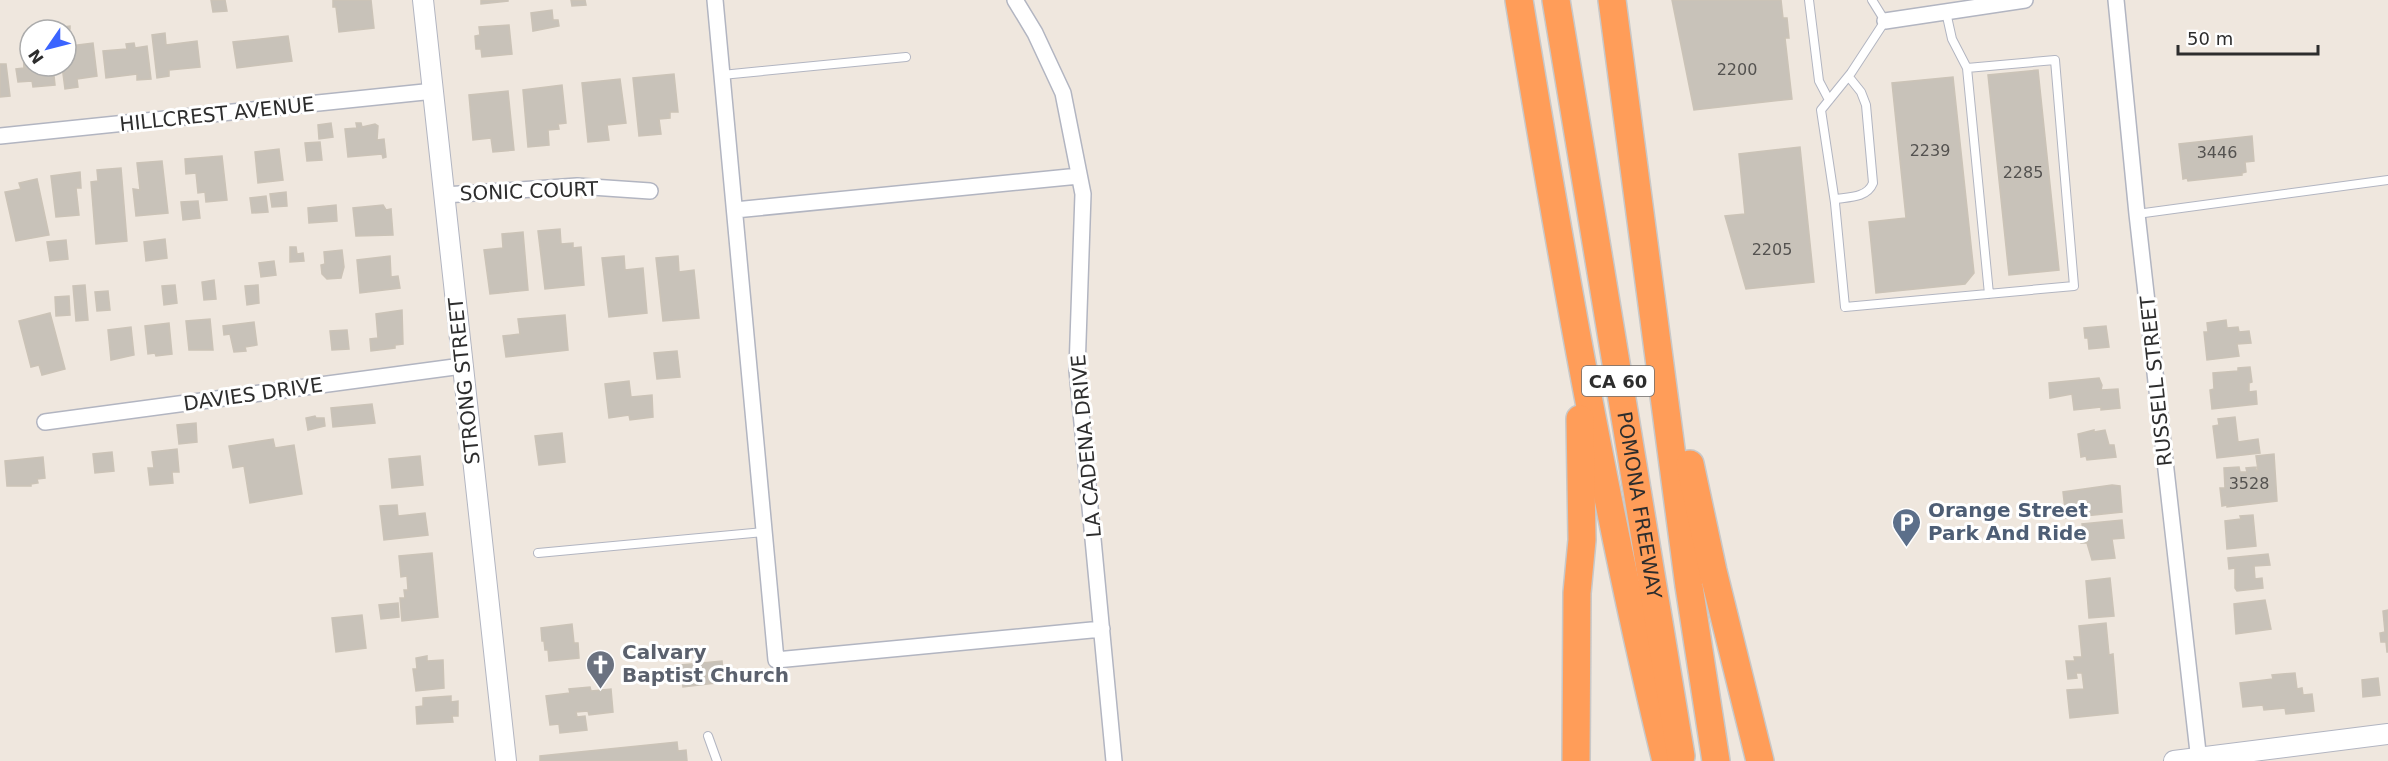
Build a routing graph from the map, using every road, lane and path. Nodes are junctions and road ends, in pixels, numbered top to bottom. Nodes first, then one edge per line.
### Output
1 (423, 0) edge
2 (715, 0) edge
3 (1014, 0) edge
4 (1519, 0) edge
5 (1556, 0) edge
6 (1612, 0) edge
7 (1627, 0) edge
8 (1809, 0) edge
9 (1872, 0) edge
10 (2025, 0) edge
11 (2116, 0) edge
12 (1955, 7) edge
13 (1885, 21) junction
14 (906, 57) dead end
15 (1967, 68) junction
16 (722, 75) junction
17 (1848, 77) junction
18 (434, 91) junction
19 (1829, 100) junction
20 (0, 136) edge
21 (1632, 139) junction
22 (1079, 176) junction
23 (2388, 180) edge
24 (650, 191) dead end
25 (445, 195) junction
26 (1834, 199) junction
27 (735, 210) junction
28 (2137, 214) junction
29 (1562, 262) junction
30 (1650, 281) junction
31 (1989, 294) junction
32 (462, 366) junction
33 (45, 422) dead end
34 (764, 532) junction
35 (538, 554) dead end
36 (1102, 628) junction
37 (2388, 735) edge
38 (708, 736) dead end
39 (2198, 760) edge
40 (506, 761) edge
41 (717, 761) edge
42 (1114, 761) edge
43 (1576, 761) edge
44 (1666, 761) edge
45 (1682, 761) edge
46 (1716, 761) edge
47 (1760, 761) edge
48 (2174, 761) edge

1 - 18 street, STRONG STREET
2 - 16 street
3 - 22 street, LA CADENA DRIVE
4 - 29 highway
5 - 45 highway, POMONA FREEWAY / CA 60
6 - 21 highway, POMONA FREEWAY / CA 60
7 - 21 highway
8 - 19 lane
9 - 13 lane
10 - 12 street
11 - 28 street, RUSSELL STREET
12 - 13 street
12 - 15 lane
13 - 17 lane
14 - 16 lane
15 - 31 lane
15 - 31 lane
16 - 27 street
17 - 19 lane
17 - 26 lane
18 - 20 street, HILLCREST AVENUE
18 - 25 street, STRONG STREET
19 - 26 lane
21 - 30 highway, POMONA FREEWAY / CA 60
22 - 27 street
22 - 36 street, LA CADENA DRIVE
23 - 28 lane
24 - 25 street, SONIC COURT
25 - 32 street, STRONG STREET
26 - 31 lane
27 - 34 street
28 - 39 street, RUSSELL STREET
29 - 43 highway
29 - 44 highway
30 - 46 highway, POMONA FREEWAY / CA 60
30 - 47 highway
32 - 33 street, DAVIES DRIVE
32 - 40 street, STRONG STREET
34 - 35 lane
34 - 36 street
36 - 42 street, LA CADENA DRIVE
37 - 39 street
38 - 41 lane
39 - 48 street

